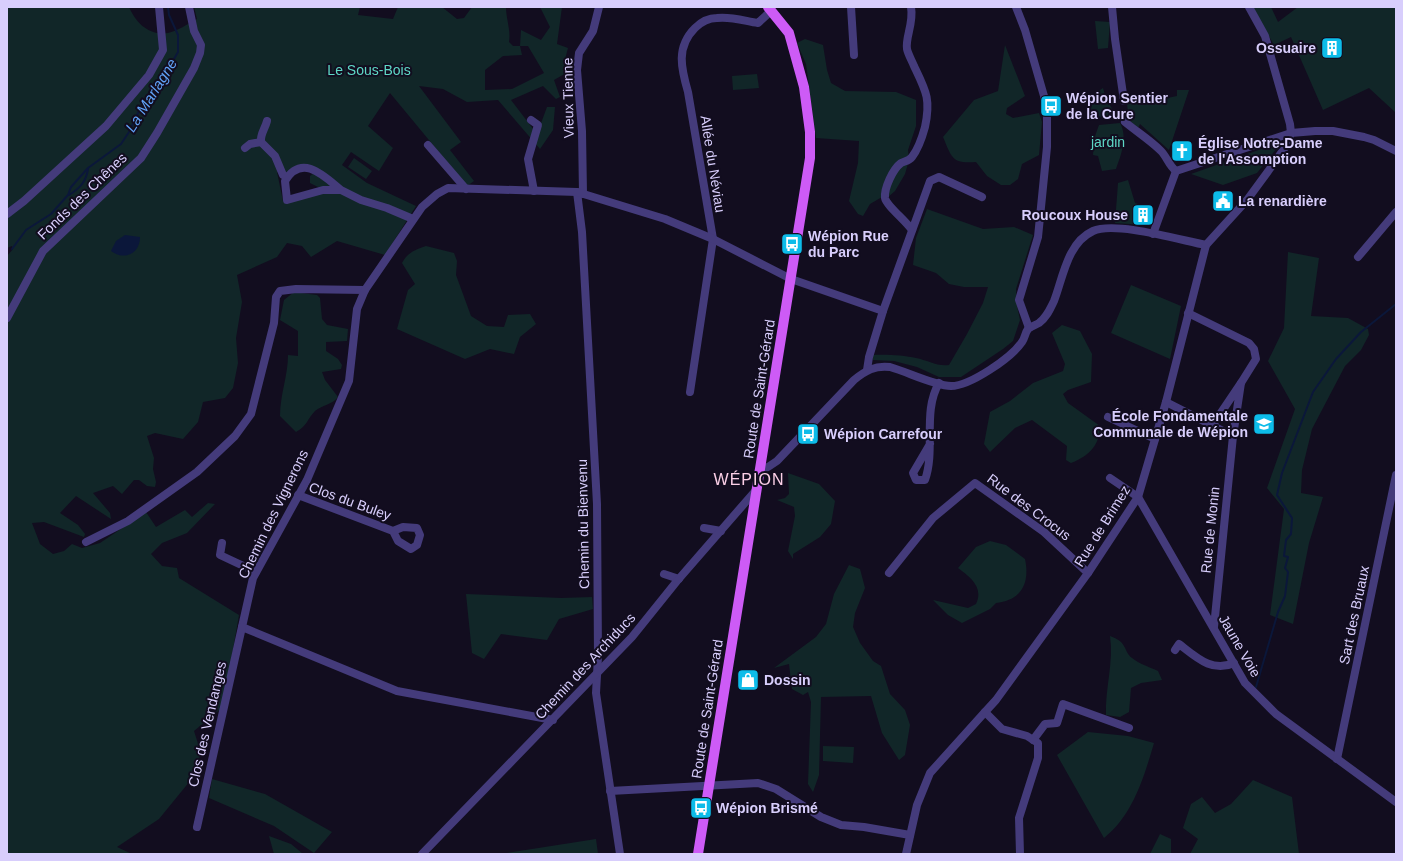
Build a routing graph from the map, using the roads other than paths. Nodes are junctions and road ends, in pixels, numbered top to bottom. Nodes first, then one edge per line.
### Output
1 (159, 7) edge
2 (189, 7) edge
3 (599, 7) edge
4 (851, 7) edge
5 (911, 7) edge
6 (1016, 7) edge
7 (1112, 7) edge
8 (1249, 7) edge
9 (1255, 7) edge
10 (769, 9) edge
11 (1256, 20) junction
12 (854, 55) dead end
13 (1124, 101) dead end
14 (531, 120) dead end
15 (267, 121) dead end
16 (1125, 122) dead end
17 (1291, 133) junction
18 (261, 142) junction
19 (428, 145) dead end
20 (245, 148) dead end
21 (1396, 151) edge
22 (1176, 171) junction
23 (287, 177) junction
24 (466, 189) junction
25 (341, 190) junction
26 (534, 191) junction
27 (580, 193) junction
28 (982, 197) dead end
29 (1396, 212) edge
30 (7, 214) edge
31 (412, 219) junction
32 (912, 230) junction
33 (1153, 234) junction
34 (713, 239) junction
35 (1206, 245) junction
36 (1358, 257) dead end
37 (791, 279) junction
38 (365, 290) junction
39 (883, 311) junction
40 (1188, 313) junction
41 (7, 318) edge
42 (1029, 328) junction
43 (867, 370) junction
44 (939, 383) junction
45 (1241, 383) junction
46 (690, 392) dead end
47 (1166, 402) junction
48 (1108, 417) dead end
49 (1212, 426) junction
50 (1233, 436) junction
51 (1155, 439) junction
52 (930, 444) dead end
53 (760, 469) junction
54 (1396, 475) edge
55 (1110, 478) dead end
56 (757, 488) junction
57 (298, 495) junction
58 (1138, 497) junction
59 (704, 528) dead end
60 (393, 531) dead end
61 (721, 531) junction
62 (86, 542) dead end
63 (222, 543) dead end
64 (256, 572) junction
65 (889, 573) dead end
66 (1088, 573) junction
67 (664, 574) dead end
68 (679, 579) junction
69 (242, 627) junction
70 (1214, 627) junction
71 (1175, 650) dead end
72 (1234, 664) junction
73 (597, 673) junction
74 (985, 712) junction
75 (553, 720) junction
76 (1129, 728) dead end
77 (1033, 740) junction
78 (1337, 759) junction
79 (709, 787) junction
80 (610, 791) junction
81 (1396, 802) edge
82 (197, 826) dead end
83 (910, 835) junction
84 (422, 854) edge
85 (620, 854) edge
86 (698, 854) edge
87 (906, 854) edge
88 (1020, 854) edge

1 - 30 street
2 - 41 street, Fonds des Chênes
3 - 27 street, Vieux Tienne
4 - 12 street
5 - 32 street
6 - 42 street
7 - 13 street
8 - 11 street
9 - 11 street
10 - 34 street, Allée du Néviau
10 - 37 main road, Route de Saint-Gérard
11 - 17 street
14 - 26 street
15 - 18 street
16 - 22 street
17 - 21 street
17 - 22 street
17 - 35 street, Rue de Brimez
18 - 20 street
18 - 23 street
19 - 24 street
22 - 33 street
23 - 25 street
23 - 25 street
24 - 26 street, Chemin des Vignerons
24 - 31 street, Chemin des Vignerons
25 - 31 street
26 - 27 street, Chemin des Vignerons
27 - 34 street, Chemin des Vignerons
27 - 73 street, Chemin du Bienvenu
28 - 32 street
29 - 36 street
31 - 38 street, Chemin des Vignerons
32 - 39 street
33 - 35 street
33 - 42 street
34 - 37 street, Chemin des Vignerons
34 - 46 street, Allée du Néviau
35 - 40 street, Rue de Brimez
37 - 39 street, Chemin des Vignerons
37 - 53 main road, Route de Saint-Gérard
38 - 57 street, Chemin des Vignerons
38 - 62 street
39 - 43 street
40 - 45 street
40 - 47 street, Rue de Brimez
42 - 44 street
43 - 44 street
43 - 53 street
44 - 52 street
45 - 49 street
45 - 50 street, Rue de Monin
47 - 49 street
47 - 51 street, Rue de Brimez
48 - 51 street
49 - 50 street
50 - 70 street, Rue de Monin
51 - 58 street, Rue de Brimez
53 - 56 main road, Route de Saint-Gérard
54 - 78 street, Sart des Bruaux
55 - 58 street
56 - 61 street, Chemin des Archiducs
56 - 79 main road, Route de Saint-Gérard
57 - 60 street, Clos du Buley
57 - 64 street, Chemin des Vignerons
58 - 66 street, Rue de Brimez
58 - 70 street, Jaune Voie
59 - 61 street
61 - 68 street, Chemin des Archiducs
63 - 64 street
64 - 69 street, Chemin des Vignerons
65 - 66 street, Rue des Crocus
66 - 74 street, Rue de Brimez
67 - 68 street
68 - 73 street, Chemin des Archiducs
69 - 75 street
69 - 82 street, Clos des Vendanges
70 - 72 street, Jaune Voie
71 - 72 street
72 - 78 street, Jaune Voie
73 - 75 street, Chemin des Archiducs
73 - 80 street, Chemin du Bienvenu
74 - 77 street
74 - 83 street, Rue de Brimez
75 - 84 street, Chemin des Archiducs
76 - 77 street
77 - 88 street
78 - 81 street, Jaune Voie
79 - 80 street
79 - 83 street
79 - 86 main road, Route de Saint-Gérard
80 - 85 street, Chemin du Bienvenu
83 - 87 street, Rue de Brimez

